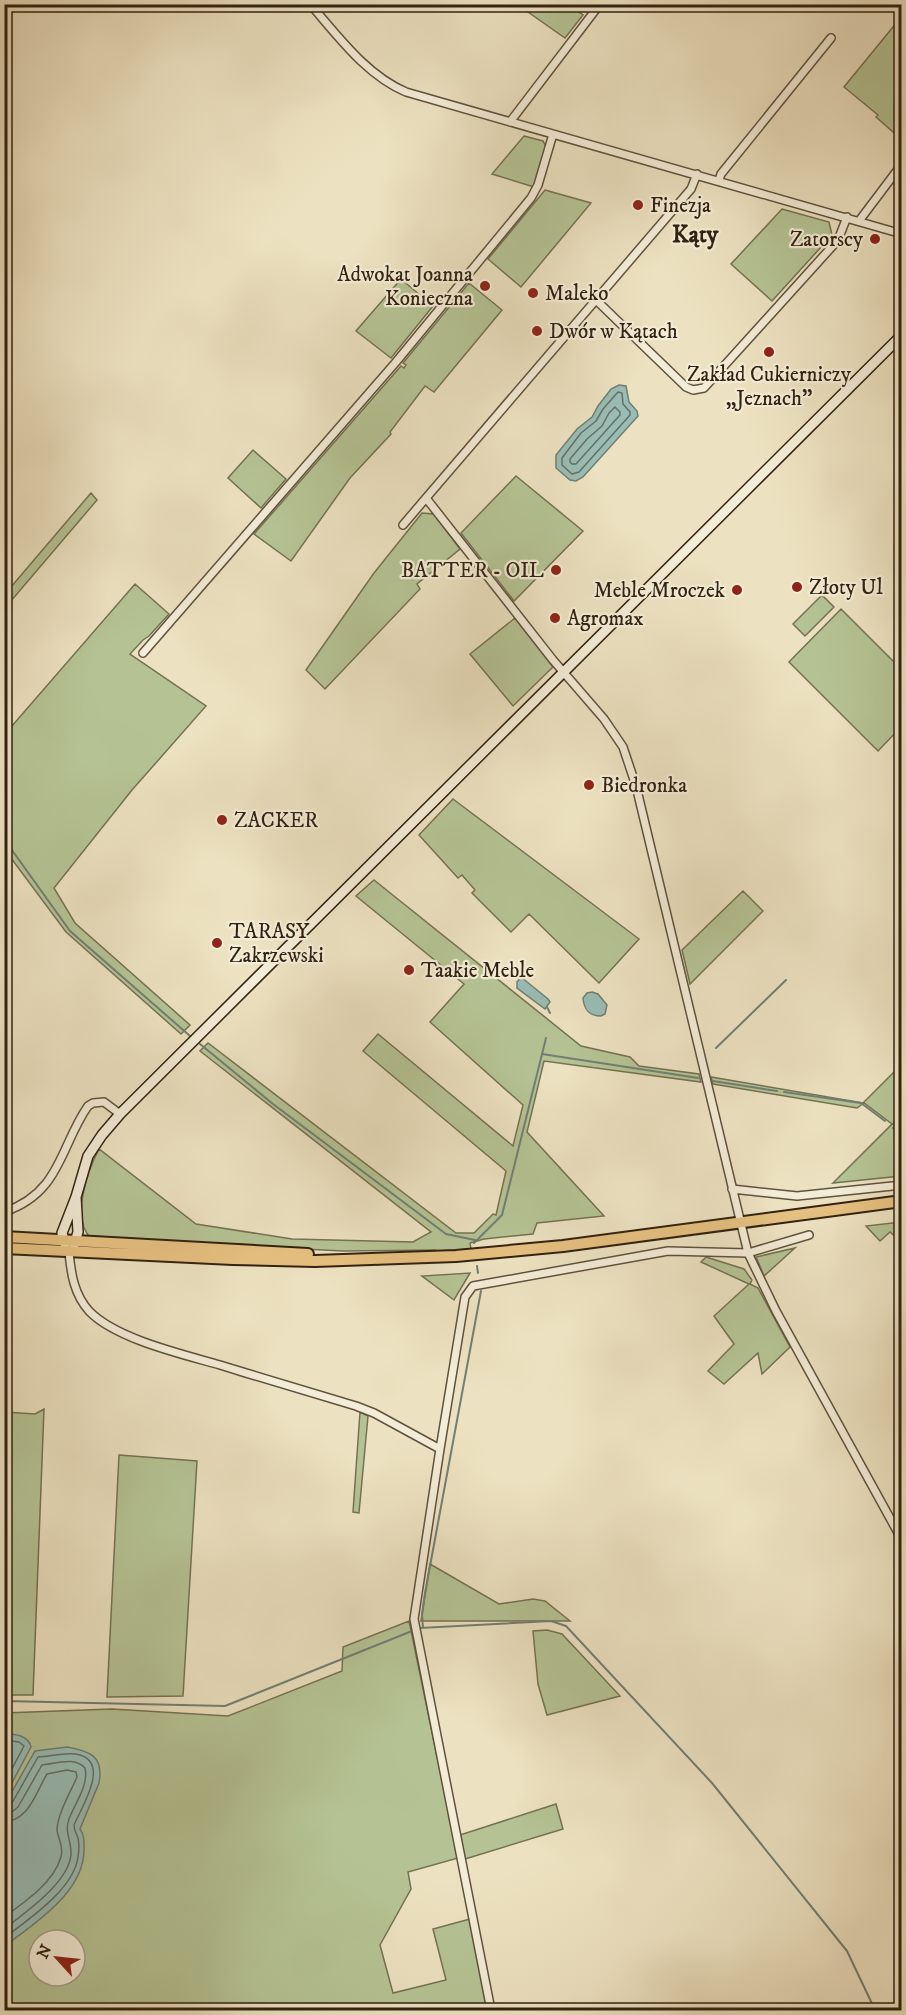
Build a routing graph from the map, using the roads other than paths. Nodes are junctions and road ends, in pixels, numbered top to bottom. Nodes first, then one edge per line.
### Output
1 (310, 4) edge
2 (600, 4) edge
3 (831, 38) dead end
4 (510, 122) junction
5 (553, 134) junction
6 (902, 164) edge
7 (697, 174) junction
8 (718, 180) junction
9 (847, 217) junction
10 (859, 221) junction
11 (902, 234) edge
12 (596, 300) junction
13 (902, 335) edge
14 (426, 498) junction
15 (403, 525) dead end
16 (143, 653) dead end
17 (564, 672) junction
18 (120, 1114) junction
19 (902, 1185) edge
20 (732, 1189) junction
21 (76, 1197) junction
22 (902, 1201) edge
23 (4, 1212) edge
24 (740, 1222) junction
25 (809, 1235) dead end
26 (4, 1238) edge
27 (63, 1241) junction
28 (76, 1242) junction
29 (4, 1248) edge
30 (69, 1252) junction
31 (748, 1253) junction
32 (338, 1259) junction
33 (440, 1449) junction
34 (902, 1539) edge
35 (491, 2010) edge

1 - 4 street
2 - 4 street
3 - 8 street
4 - 5 street
5 - 7 street
5 - 16 street
6 - 10 street
7 - 8 street
7 - 12 street
8 - 9 street
9 - 10 street
9 - 12 street
10 - 11 street
12 - 14 street
13 - 17 street
14 - 15 street
14 - 17 street
17 - 18 street
17 - 20 street
18 - 21 street
18 - 23 street
19 - 20 street
20 - 24 street
21 - 27 street
21 - 28 street
22 - 24 main road
24 - 31 street
24 - 32 main road
25 - 31 street
26 - 27 main road
27 - 28 main road
27 - 30 street
28 - 30 street
28 - 32 main road
29 - 30 main road
30 - 32 main road
30 - 33 street
31 - 33 street
31 - 34 street
33 - 35 street

